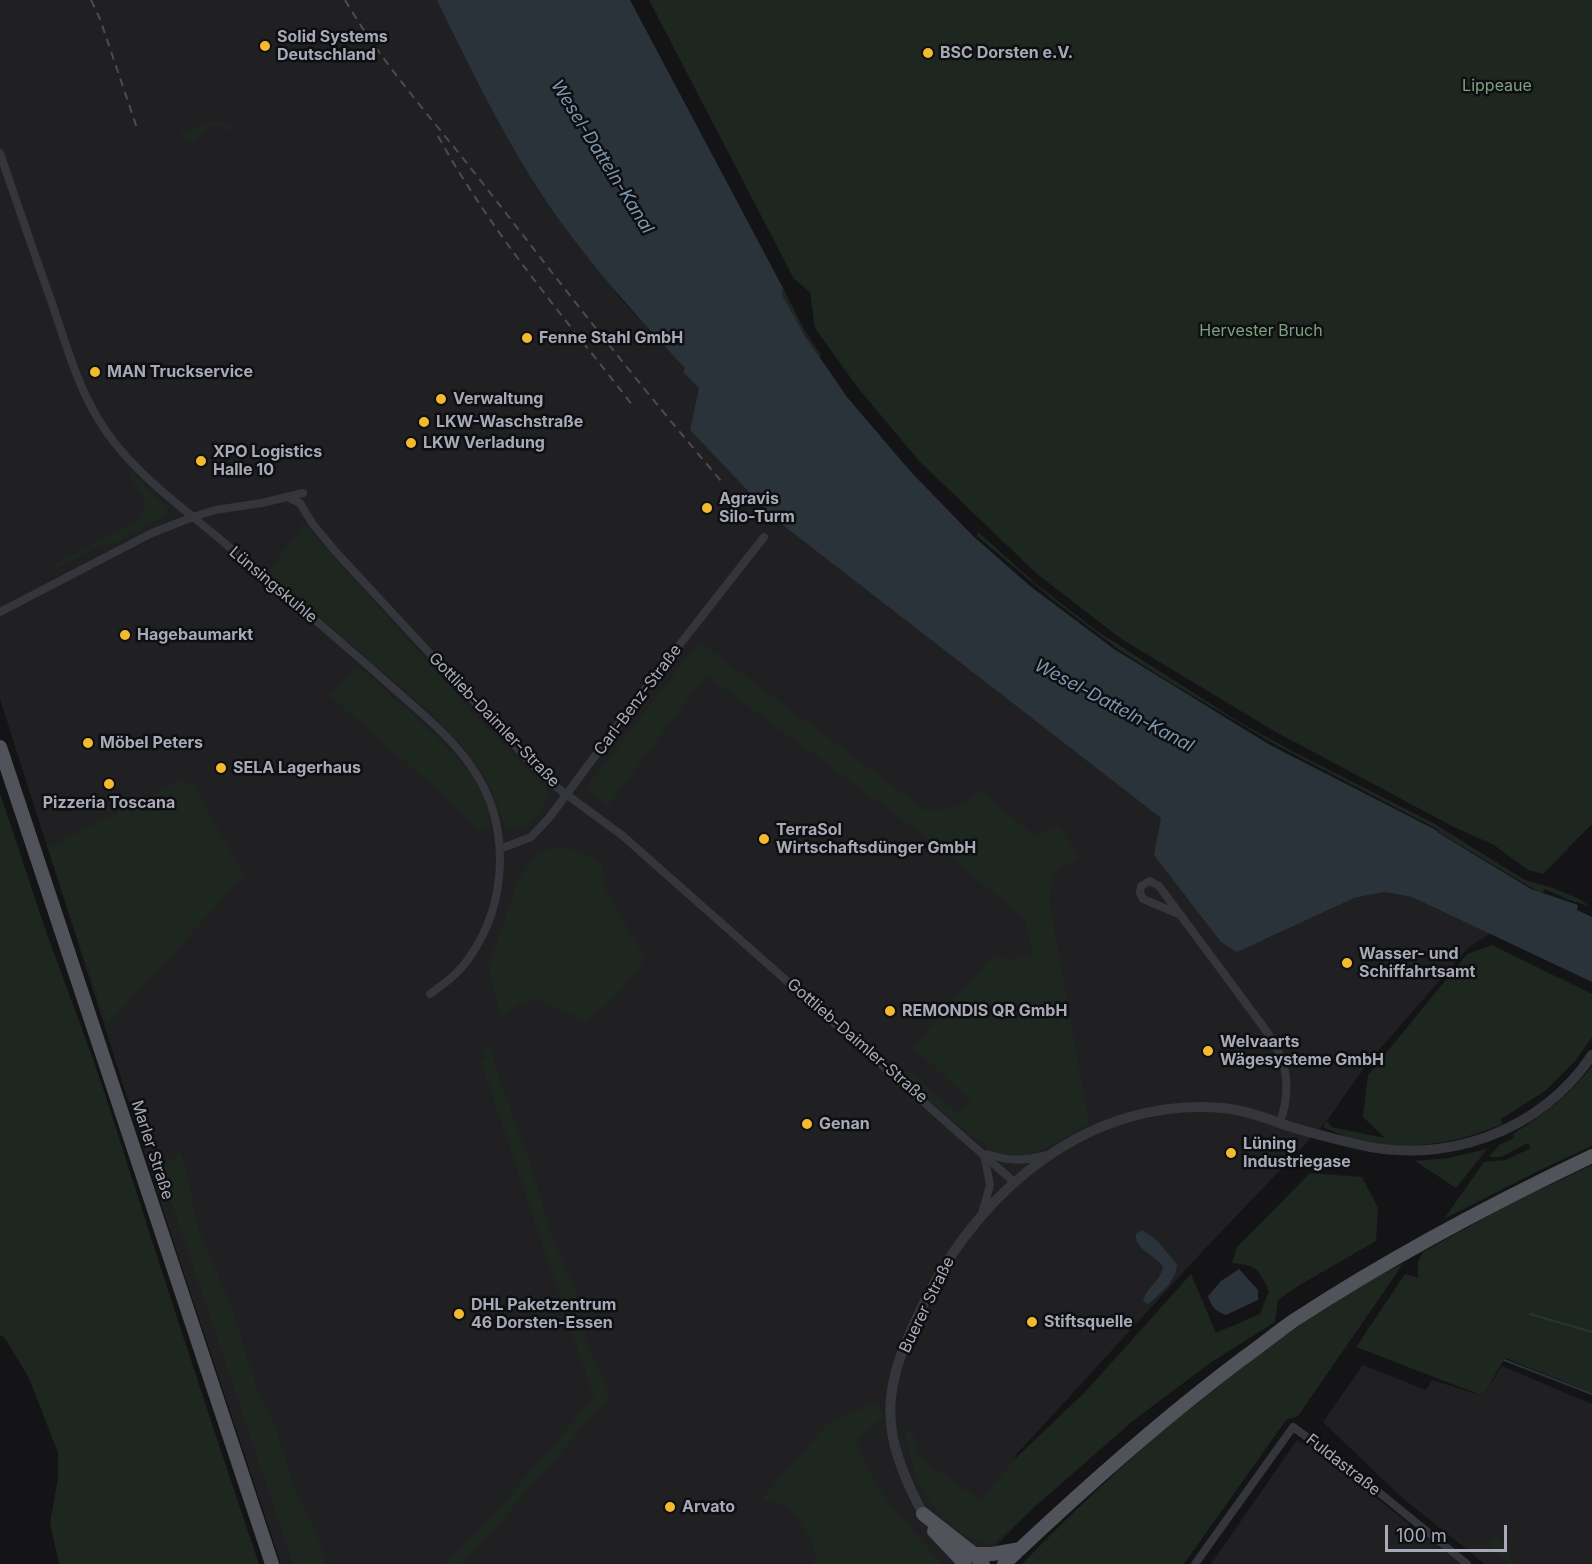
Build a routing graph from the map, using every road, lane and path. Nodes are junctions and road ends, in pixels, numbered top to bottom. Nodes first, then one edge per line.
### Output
1 (0, 153) edge
2 (303, 493) dead end
3 (287, 497) junction
4 (193, 517) junction
5 (764, 537) dead end
6 (0, 612) edge
7 (0, 747) edge
8 (567, 795) junction
9 (500, 849) junction
10 (1181, 915) junction
11 (430, 994) dead end
12 (1592, 1055) edge
13 (1280, 1123) junction
14 (982, 1152) junction
15 (1048, 1155) junction
16 (1592, 1156) edge
17 (1014, 1182) junction
18 (982, 1213) junction
19 (923, 1514) junction
20 (1031, 1539) junction
21 (949, 1548) junction
22 (1020, 1549) junction
23 (974, 1561) edge
24 (272, 1564) edge
25 (956, 1564) edge
26 (1004, 1564) edge
27 (1014, 1564) edge
28 (1195, 1564) edge
29 (1467, 1564) edge

1 - 4 street, Lünsingskuhle
2 - 3 street
3 - 4 street
3 - 8 street, Gottlieb-Daimler-Straße
4 - 6 street
4 - 9 street, Lünsingskuhle
5 - 8 street, Carl-Benz-Straße
7 - 24 main road, Marler Straße
8 - 9 street, Carl-Benz-Straße
8 - 14 street, Gottlieb-Daimler-Straße
9 - 11 street, Lünsingskuhle
10 - 10 street
10 - 13 street
12 - 13 street, Buerer Straße
13 - 15 street, Buerer Straße
14 - 15 street, Gottlieb-Daimler-Straße
14 - 17 street, Gottlieb-Daimler-Straße
14 - 18 street
15 - 17 street, Buerer Straße
16 - 20 main road
17 - 18 street, Buerer Straße
18 - 19 street, Buerer Straße
19 - 21 main road
19 - 23 main road
20 - 22 main road
20 - 27 main road
21 - 23 main road
21 - 25 main road
22 - 23 main road
22 - 26 main road
28 - 29 street, Fuldastraße

